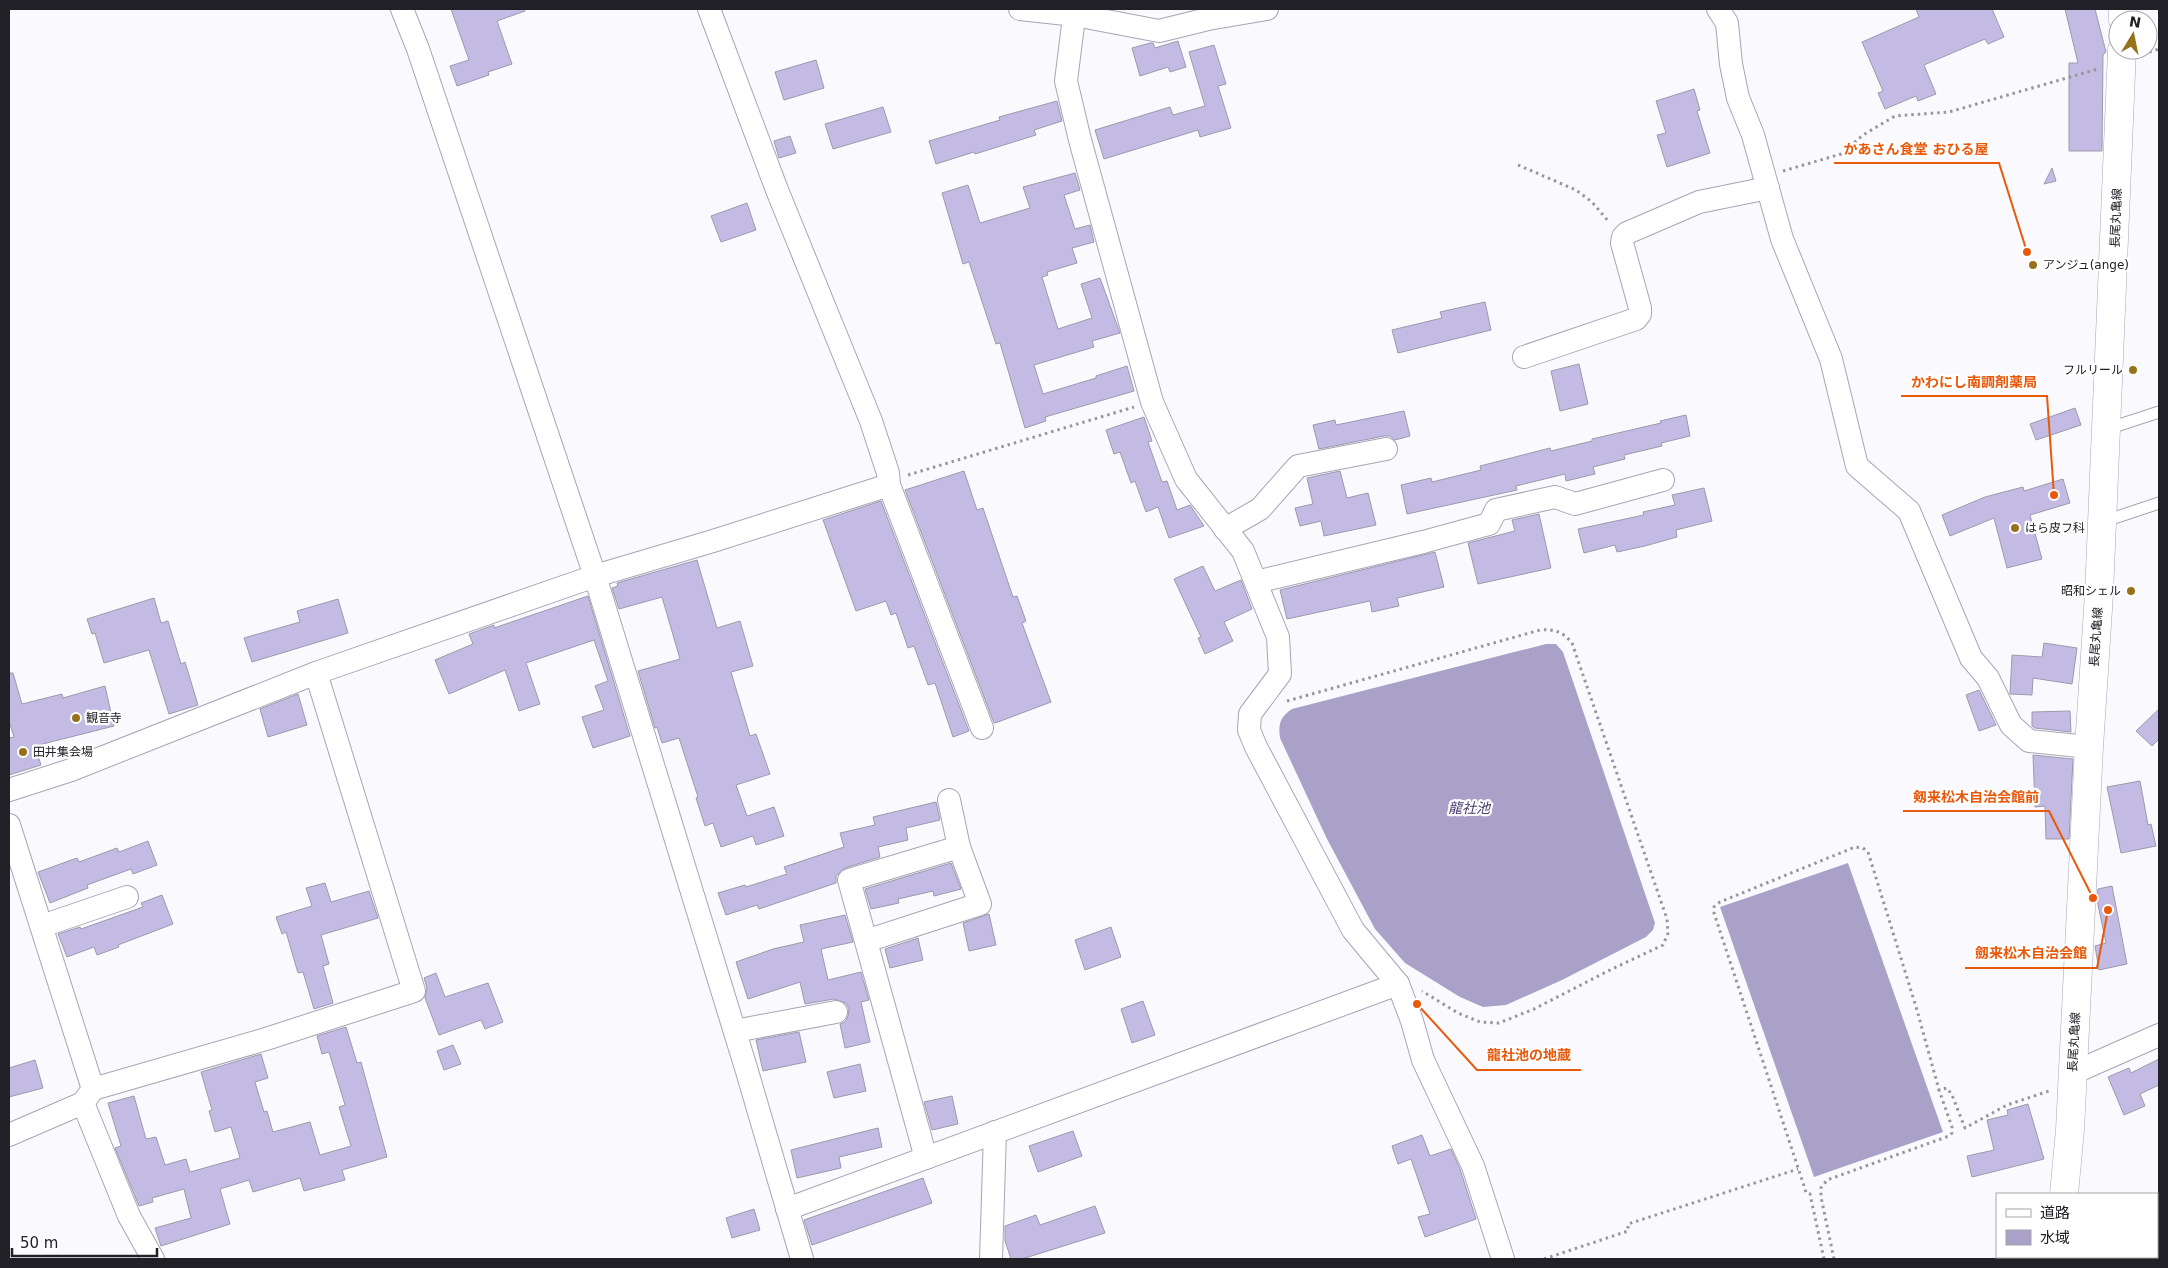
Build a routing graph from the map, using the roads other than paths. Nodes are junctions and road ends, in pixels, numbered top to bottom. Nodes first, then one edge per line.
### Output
1 (402, 9) edge
2 (708, 9) edge
3 (1020, 9) edge
4 (1267, 9) edge
5 (1718, 9) edge
6 (1075, 12) edge
7 (2122, 60) edge
8 (1766, 182) junction
9 (1524, 357) dead end
10 (2159, 412) edge
11 (2107, 429) junction
12 (1386, 449) dead end
13 (1663, 480) dead end
14 (889, 485) junction
15 (2159, 503) edge
16 (2102, 522) junction
17 (1225, 529) junction
18 (595, 576) junction
19 (1256, 582) junction
20 (316, 673) junction
21 (982, 728) dead end
22 (2089, 747) junction
23 (9, 790) edge
24 (949, 800) dead end
25 (9, 825) edge
26 (959, 847) junction
27 (127, 897) dead end
28 (42, 926) junction
29 (866, 941) junction
30 (1398, 984) junction
31 (836, 1012) dead end
32 (735, 1031) junction
33 (2159, 1035) edge
34 (2072, 1081) junction
35 (88, 1096) junction
36 (995, 1132) junction
37 (9, 1135) edge
38 (926, 1158) junction
39 (2064, 1193) edge
40 (787, 1209) junction
41 (153, 1259) edge
42 (802, 1259) edge
43 (991, 1259) edge
44 (1504, 1259) edge

1 - 18 street
2 - 14 street
3 - 6 street
4 - 6 street
5 - 8 street
6 - 17 street
7 - 11 main road, 長尾丸亀線
8 - 9 street
8 - 22 street
10 - 11 lane
11 - 16 main road, 長尾丸亀線
12 - 17 street
13 - 19 street
14 - 18 street
14 - 21 street
15 - 16 lane
16 - 22 main road, 長尾丸亀線
17 - 19 street
18 - 20 street
18 - 32 street
19 - 30 street
20 - 23 street
20 - 35 street
22 - 34 main road, 長尾丸亀線
24 - 26 street
25 - 28 street
26 - 29 street
26 - 29 street
27 - 28 street
28 - 35 street
29 - 38 street
30 - 36 street
30 - 44 street
31 - 32 street
32 - 40 street
33 - 34 street
34 - 39 main road, 長尾丸亀線
35 - 37 street
35 - 41 street
36 - 38 street
36 - 43 street
38 - 40 street
40 - 42 street

